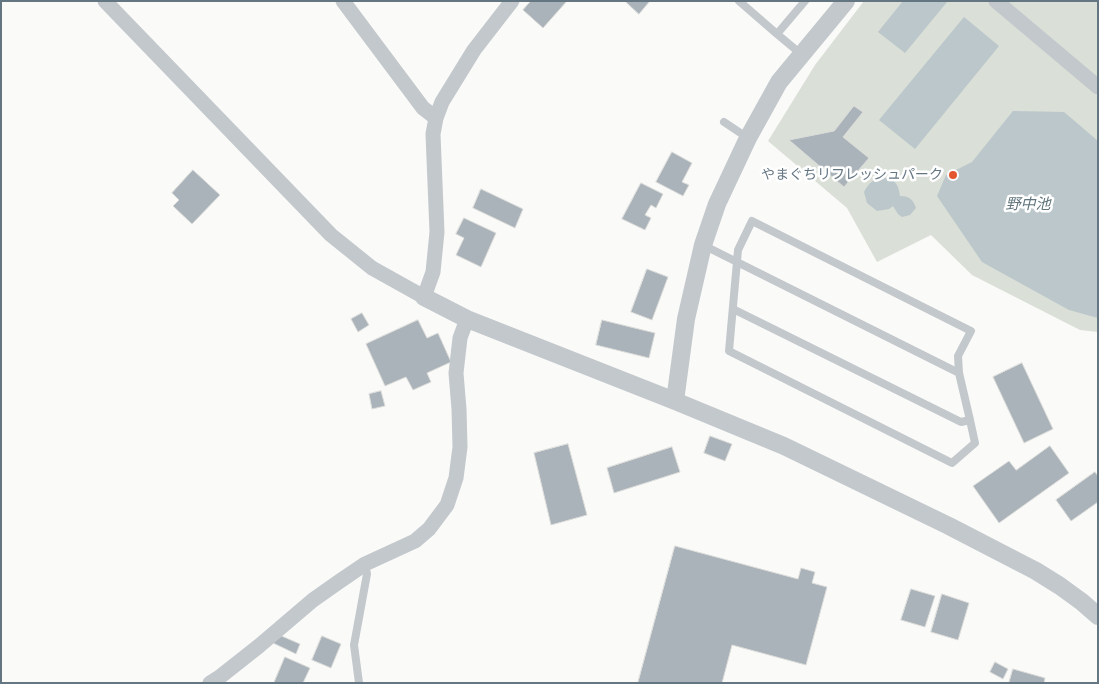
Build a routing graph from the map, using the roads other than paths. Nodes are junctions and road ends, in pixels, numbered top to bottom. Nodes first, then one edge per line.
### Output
1 (105, 1) edge
2 (343, 1) edge
3 (512, 1) edge
4 (739, 1) edge
5 (805, 1) edge
6 (846, 1) edge
7 (996, 1) edge
8 (776, 34) junction
9 (801, 54) junction
10 (1098, 87) edge
11 (436, 118) junction
12 (724, 122) dead end
13 (748, 138) junction
14 (703, 245) junction
15 (736, 262) junction
16 (424, 297) junction
17 (733, 309) junction
18 (467, 319) junction
19 (959, 373) junction
20 (675, 401) junction
21 (970, 420) junction
22 (365, 564) junction
23 (1098, 616) edge
24 (210, 683) edge
25 (359, 683) edge

1 - 16 street
2 - 11 street
3 - 11 street
4 - 8 lane
5 - 8 lane
6 - 9 street
7 - 10 street
8 - 9 lane
9 - 13 street
11 - 16 street
12 - 13 lane
13 - 14 street
14 - 15 lane
14 - 20 street
15 - 17 lane
15 - 19 lane
15 - 19 lane
16 - 18 street
17 - 21 lane
17 - 21 lane
18 - 20 street
18 - 22 street
19 - 21 lane
20 - 23 street
22 - 24 street
22 - 25 lane

